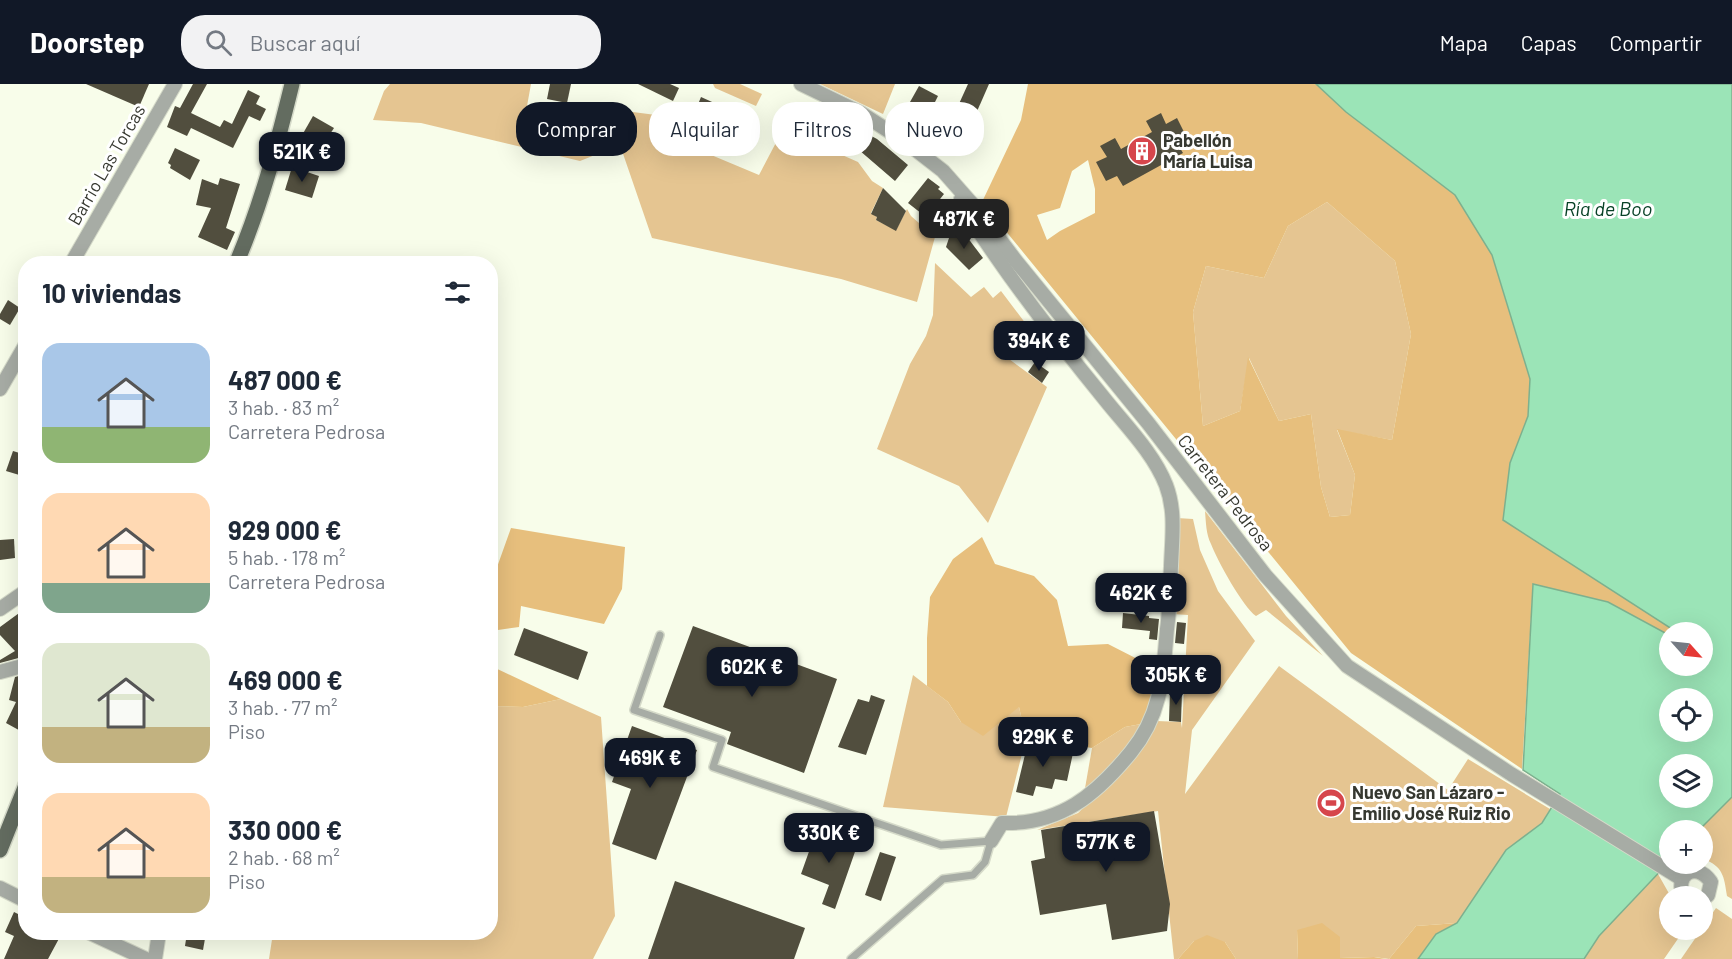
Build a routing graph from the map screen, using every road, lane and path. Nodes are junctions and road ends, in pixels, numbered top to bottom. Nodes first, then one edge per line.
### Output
1 (175, 84) edge
2 (292, 84) edge
3 (801, 84) edge
4 (955, 186) junction
5 (76, 256) edge
6 (239, 256) edge
7 (18, 358) edge
8 (0, 389) edge
9 (18, 597) edge
10 (0, 609) edge
11 (660, 635) dead end
12 (18, 667) edge
13 (0, 672) edge
14 (18, 805) edge
15 (991, 841) junction
16 (0, 850) edge
17 (1682, 879) junction
18 (1680, 886) edge
19 (1711, 886) edge
20 (0, 888) edge
21 (18, 897) edge
22 (106, 940) edge
23 (158, 940) edge
24 (146, 959) edge
25 (154, 959) edge
26 (850, 959) edge

1 - 5 street, Barrio Las Torcas
2 - 6 main road
3 - 4 street, Carretera Pedrosa
4 - 15 street, Carretera Pedrosa
4 - 17 street, Carretera Pedrosa
7 - 8 street
9 - 10 street
11 - 15 lane
12 - 13 street
14 - 16 main road
15 - 26 lane
17 - 18 street
17 - 19 street
20 - 21 street
22 - 24 street
23 - 25 street

